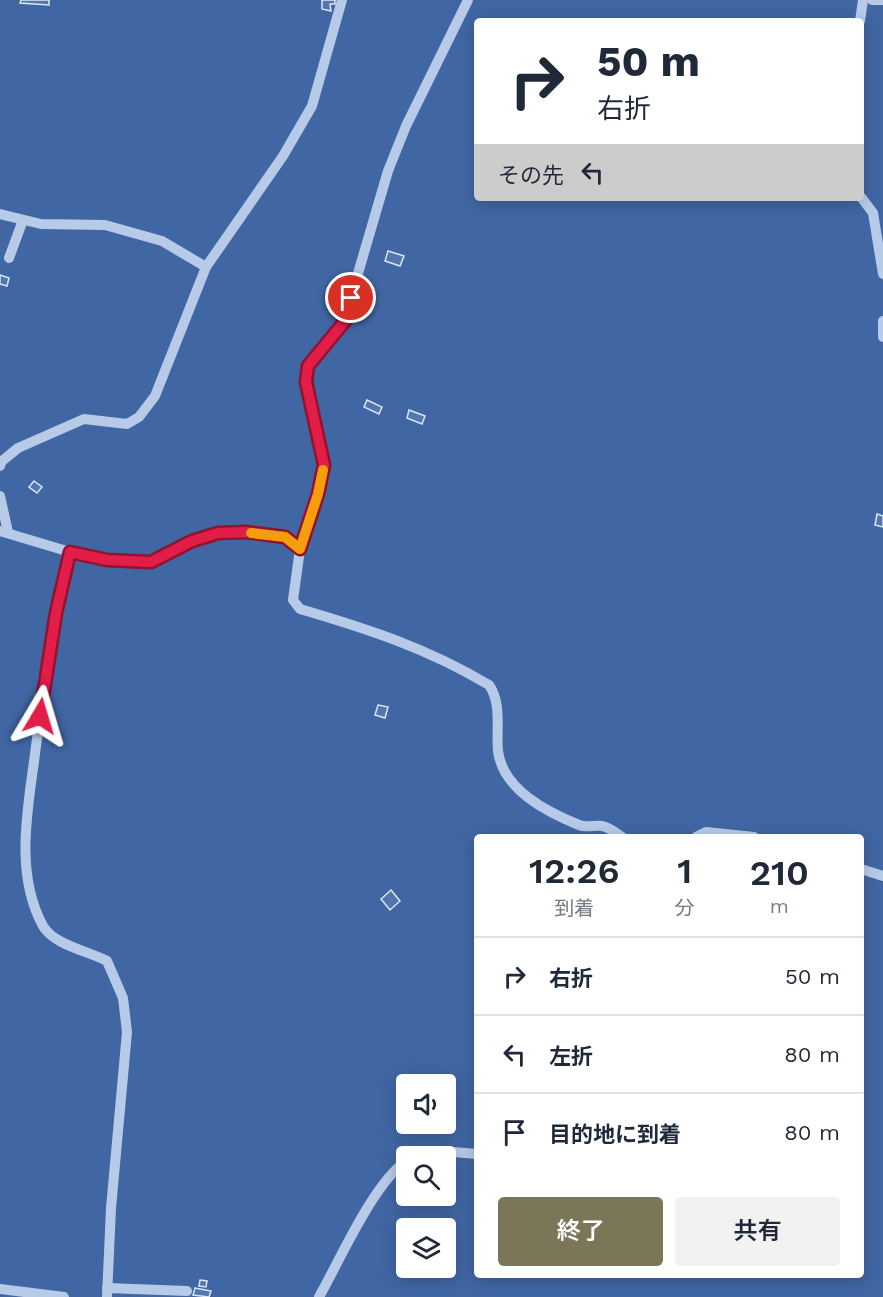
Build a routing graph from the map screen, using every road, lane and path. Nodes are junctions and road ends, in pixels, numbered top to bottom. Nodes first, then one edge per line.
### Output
1 (342, 0) edge
2 (468, 0) edge
3 (863, 0) edge
4 (872, 0) edge
5 (883, 0) edge
6 (860, 18) edge
7 (864, 200) edge
8 (0, 214) edge
9 (23, 220) junction
10 (9, 258) dead end
11 (206, 267) junction
12 (883, 274) edge
13 (883, 321) edge
14 (883, 337) edge
15 (0, 466) edge
16 (0, 496) edge
17 (4, 531) edge
18 (300, 549) junction
19 (70, 552) junction
20 (617, 834) edge
21 (702, 834) edge
22 (725, 834) edge
23 (864, 870) edge
24 (883, 876) edge
25 (456, 1152) edge
26 (474, 1154) edge
27 (396, 1168) edge
28 (0, 1289) edge
29 (187, 1291) dead end
30 (107, 1292) edge
31 (64, 1297) edge
32 (319, 1297) edge

1 - 11 street
2 - 18 street
3 - 6 street
4 - 5 street
7 - 12 street
8 - 9 street
9 - 10 street
9 - 11 street
11 - 15 street
13 - 14 street
16 - 17 street
17 - 19 street
18 - 19 street
18 - 20 street
19 - 30 street
21 - 22 street
23 - 24 street
25 - 26 street
27 - 32 street
28 - 31 street
29 - 30 street

